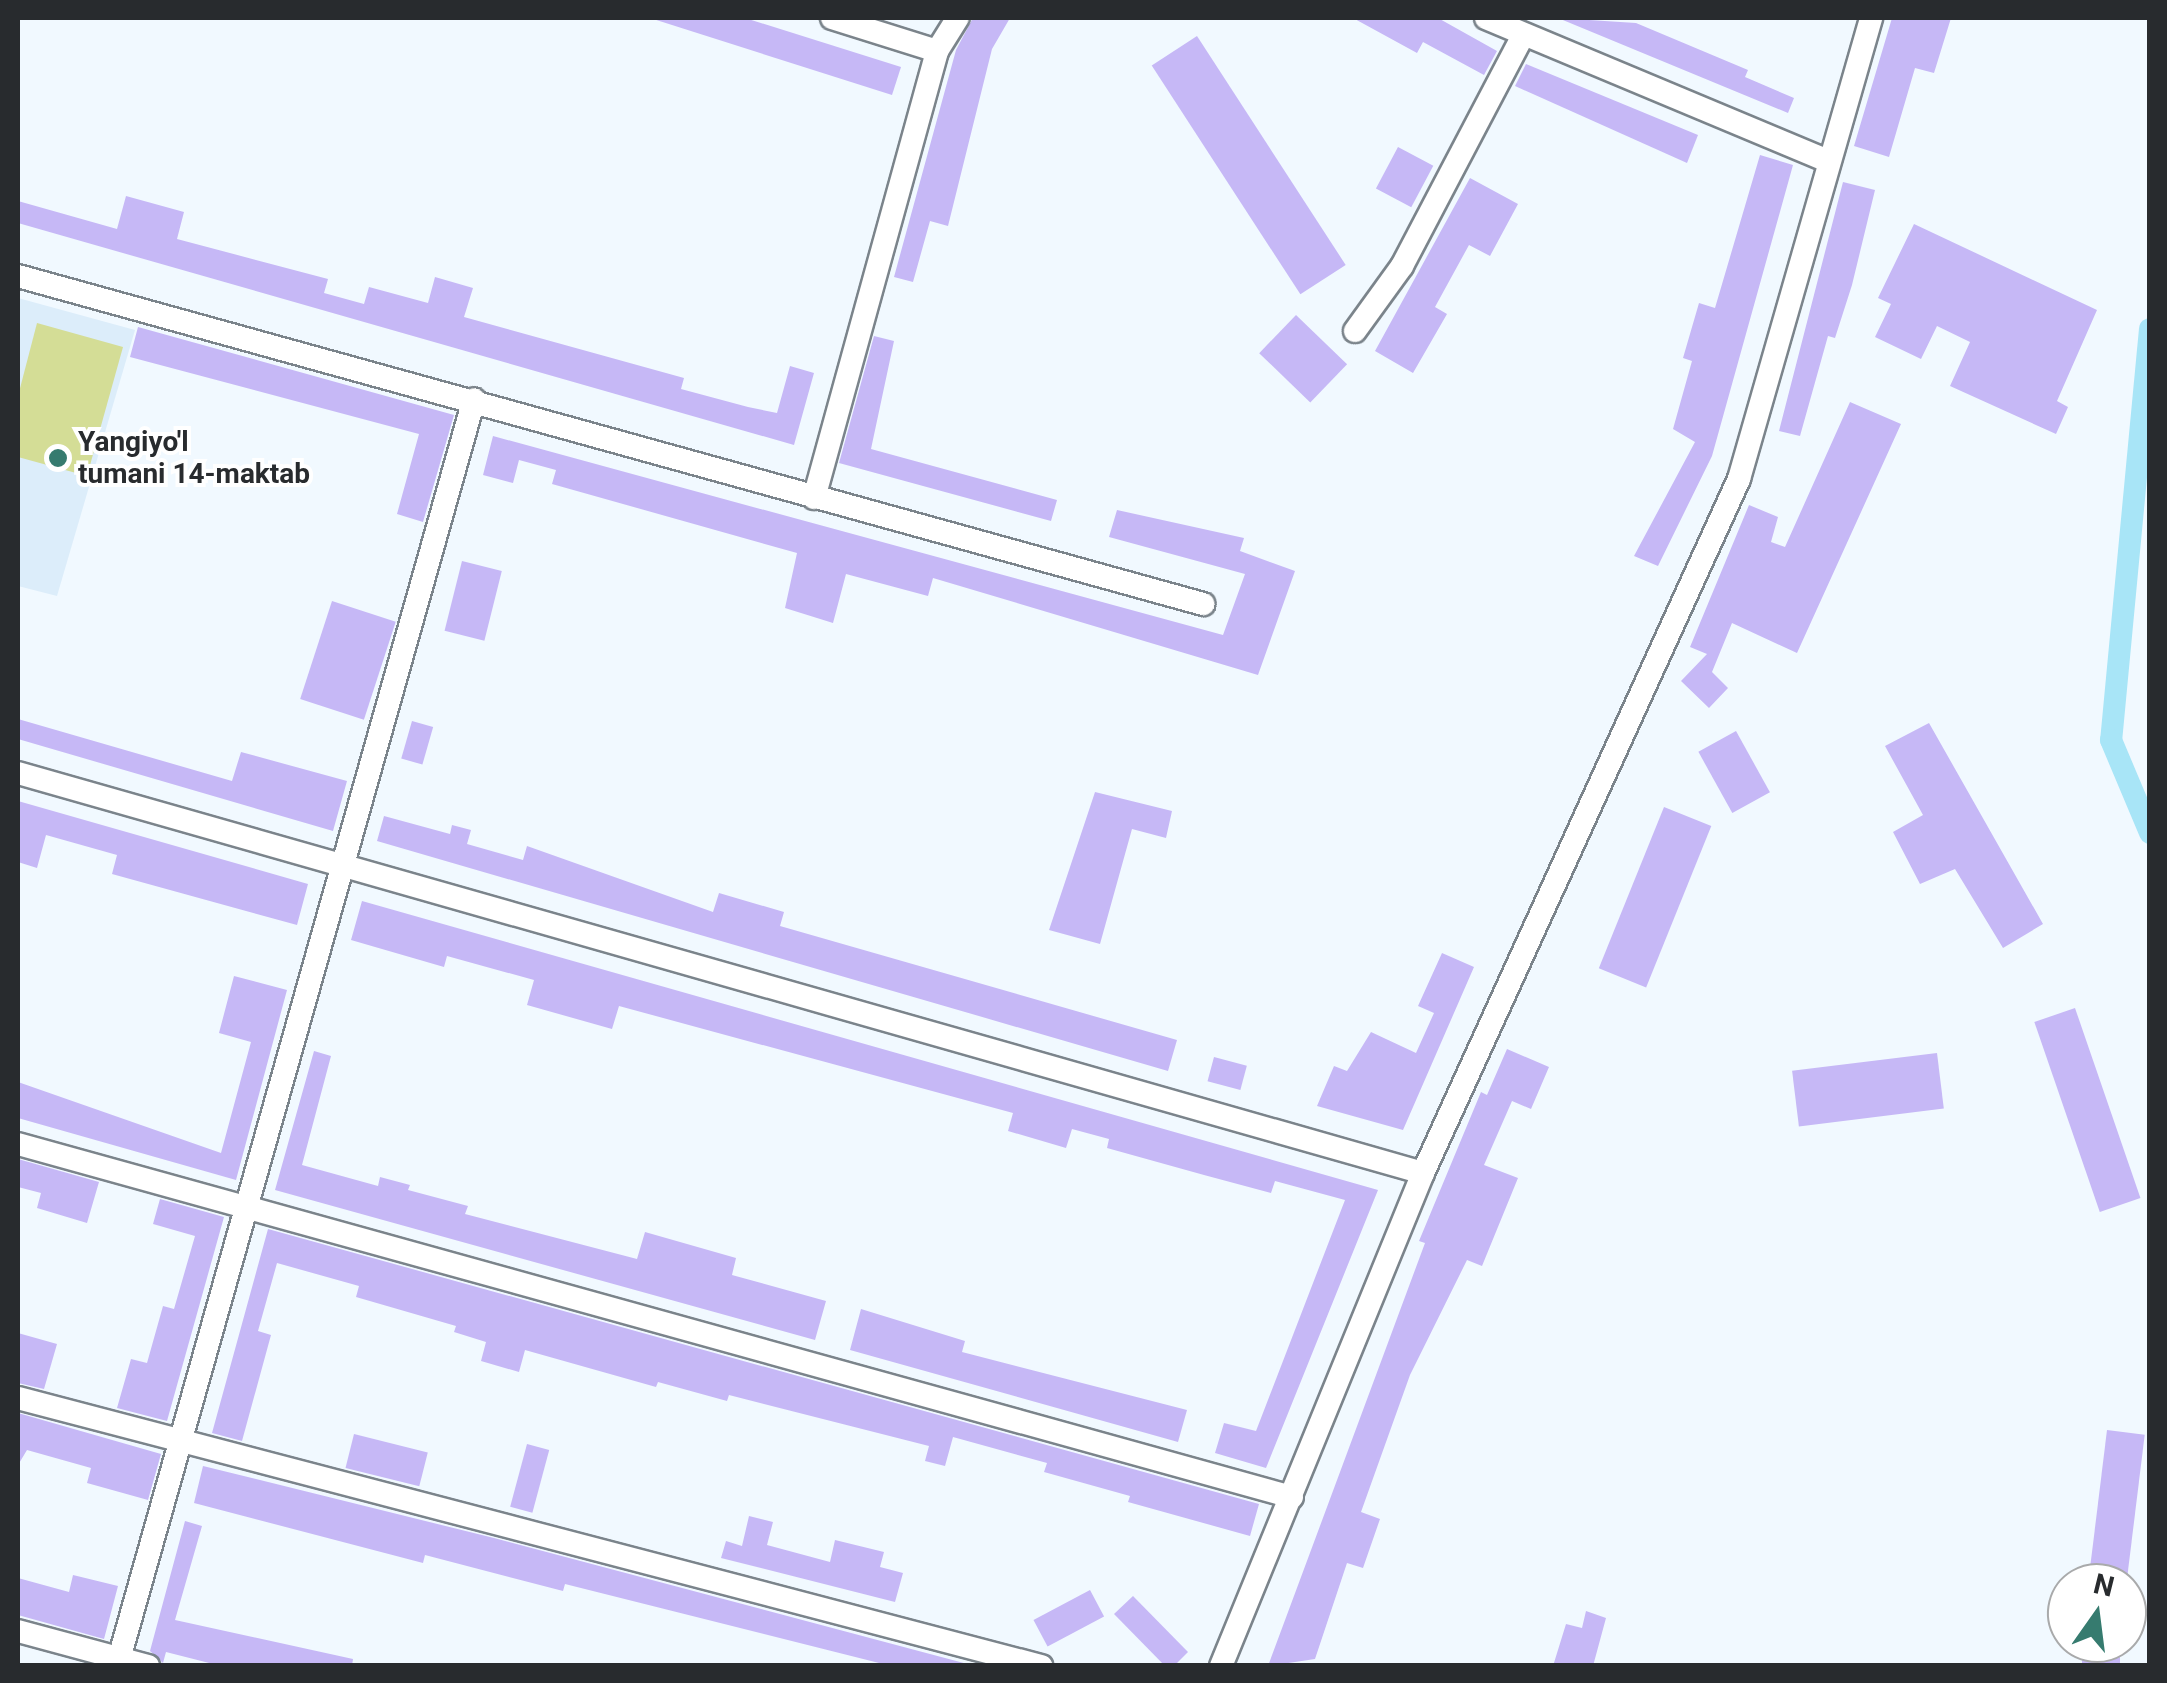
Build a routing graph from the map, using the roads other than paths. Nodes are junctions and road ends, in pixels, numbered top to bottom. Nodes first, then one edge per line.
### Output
1 (832, 18) edge
2 (958, 18) edge
3 (1486, 18) edge
4 (1872, 18) edge
5 (1522, 37) junction
6 (938, 51) junction
7 (1826, 160) junction
8 (18, 276) edge
9 (1355, 331) dead end
10 (474, 399) junction
11 (814, 498) junction
12 (1203, 604) dead end
13 (18, 773) edge
14 (342, 864) junction
15 (18, 1144) edge
16 (1422, 1173) junction
17 (244, 1209) junction
18 (18, 1398) edge
19 (178, 1442) junction
20 (1292, 1497) junction
21 (18, 1630) edge
22 (118, 1662) edge
23 (148, 1666) edge
24 (1041, 1666) edge
25 (1221, 1666) edge

1 - 6 street
2 - 6 street
3 - 5 street
4 - 7 street
5 - 7 street
5 - 9 street
6 - 11 street
7 - 16 street
8 - 10 street
10 - 11 street
10 - 14 street
11 - 12 street
13 - 14 street
14 - 16 street
14 - 17 street
15 - 17 street
16 - 20 street
17 - 19 street
17 - 20 street
18 - 19 street
19 - 22 street
19 - 24 street
20 - 25 street
21 - 22 street
22 - 23 street

